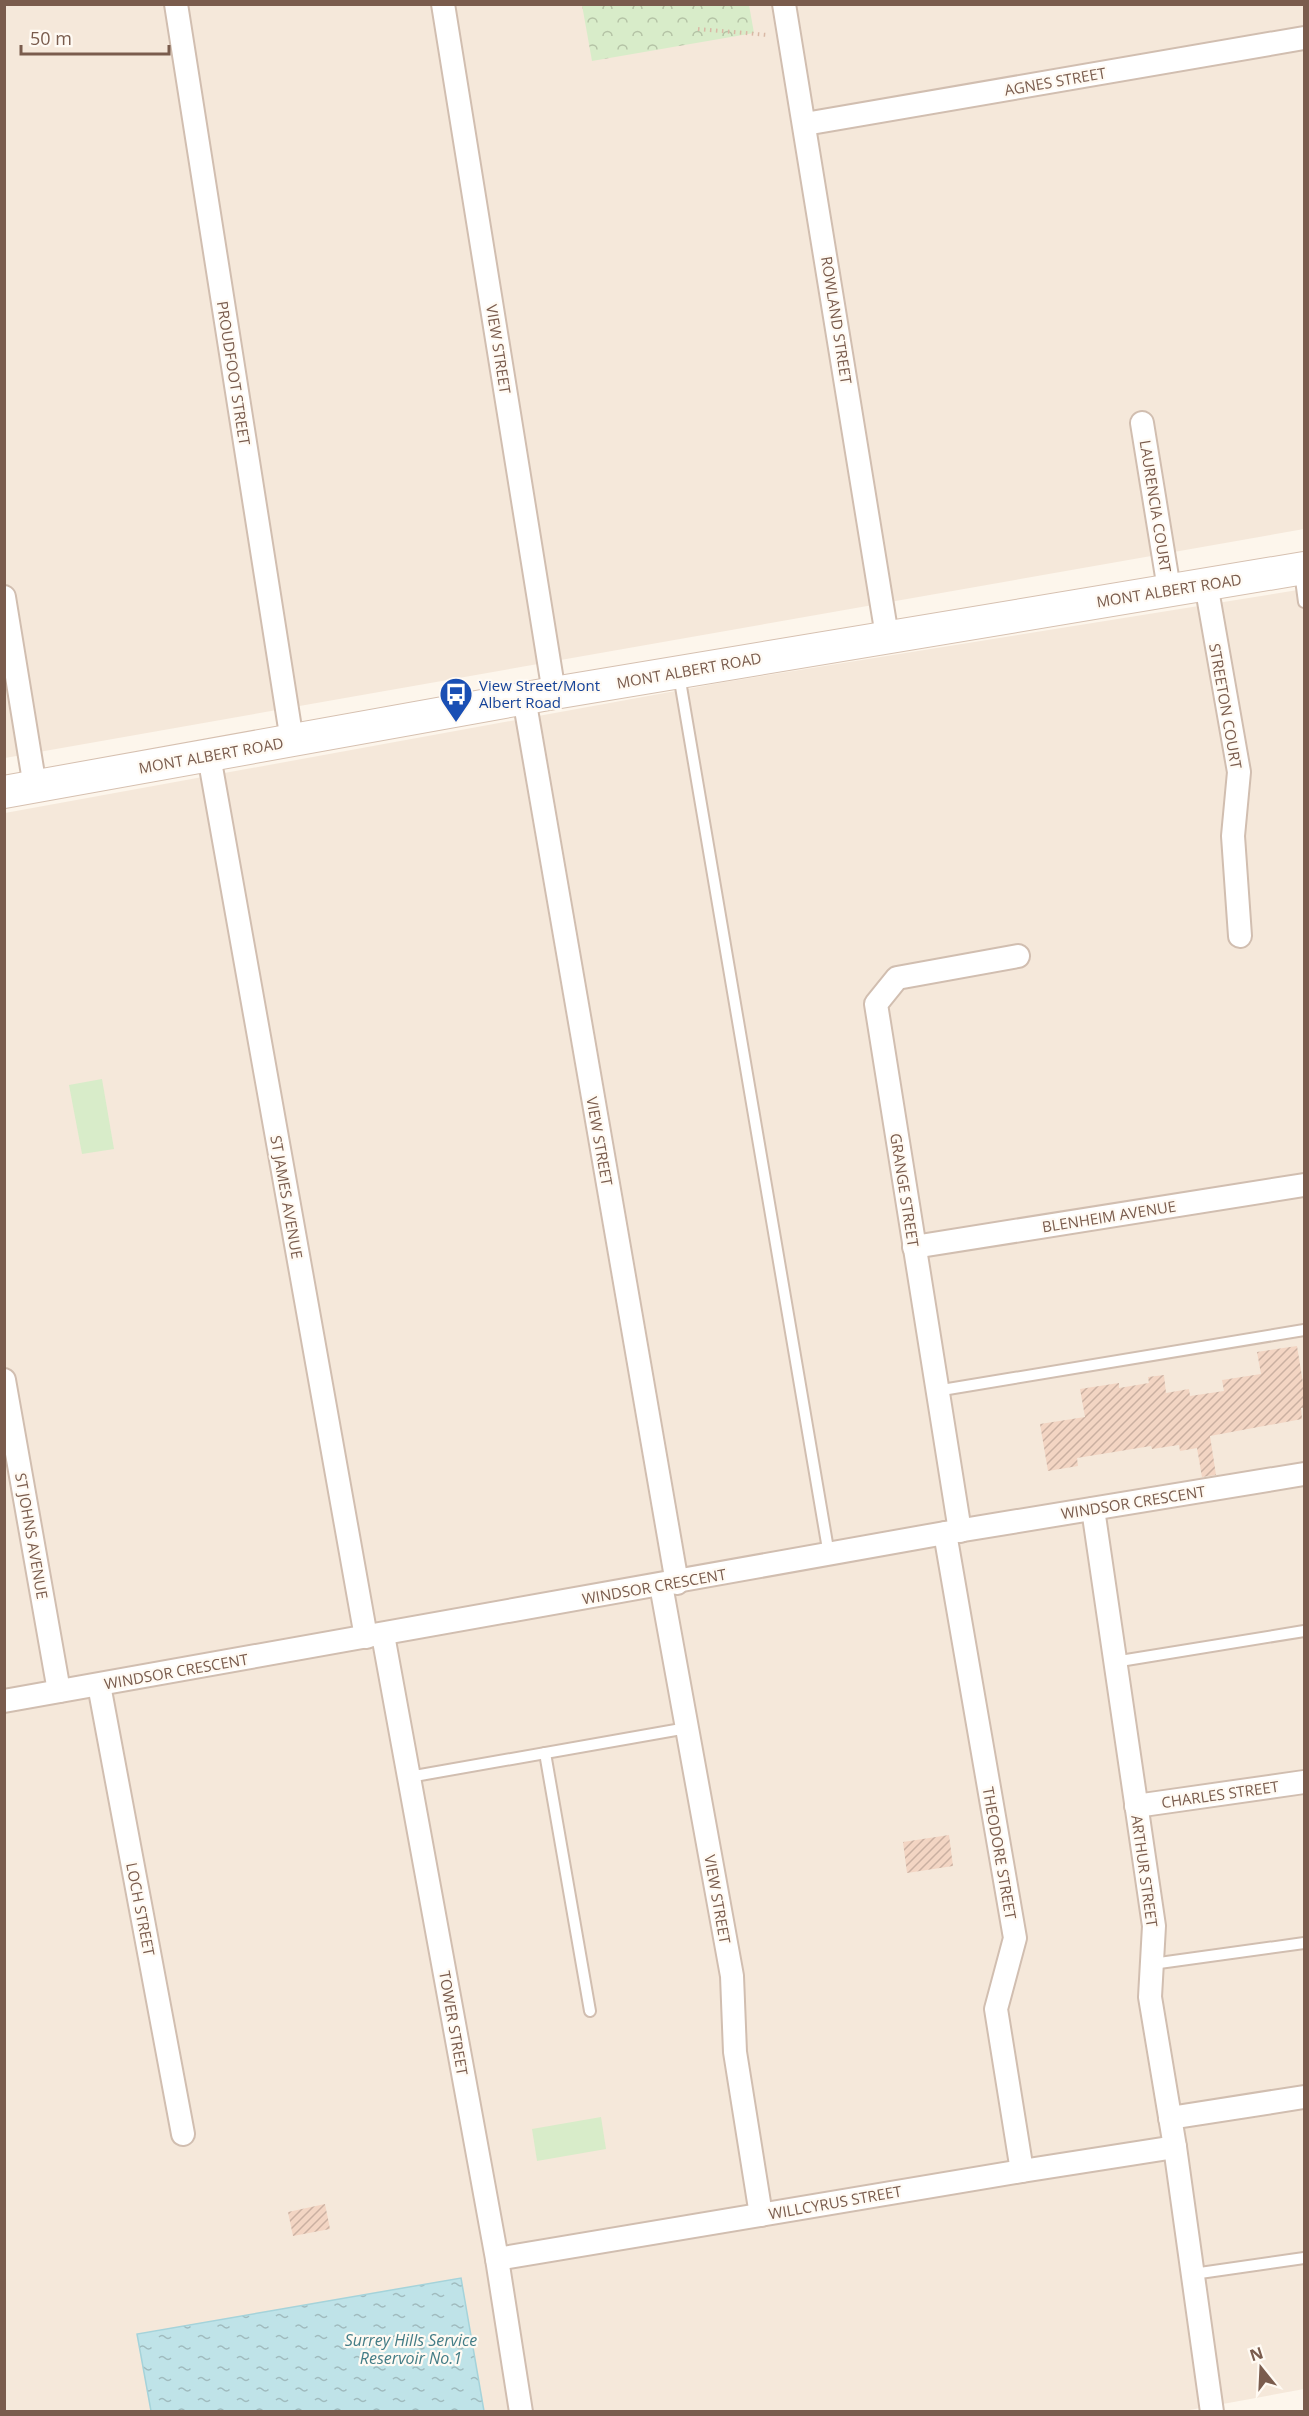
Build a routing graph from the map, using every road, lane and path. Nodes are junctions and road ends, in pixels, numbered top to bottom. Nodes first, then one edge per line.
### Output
1 (176, 4) edge
2 (443, 4) edge
3 (784, 4) edge
4 (698, 29) dead end
5 (790, 38) junction
6 (1305, 38) edge
7 (805, 124) junction
8 (1142, 423) dead end
9 (1302, 569) edge
10 (1206, 584) junction
11 (1169, 589) junction
12 (4, 597) edge
13 (1305, 602) edge
14 (887, 636) junction
15 (678, 671) junction
16 (539, 696) junction
17 (292, 741) junction
18 (208, 756) junction
19 (20, 790) edge
20 (1240, 936) dead end
21 (1018, 956) dead end
22 (1305, 1185) edge
23 (914, 1247) junction
24 (1305, 1330) edge
25 (4, 1380) edge
26 (936, 1391) junction
27 (1305, 1474) edge
28 (1093, 1509) junction
29 (952, 1532) junction
30 (829, 1555) junction
31 (669, 1584) junction
32 (1305, 1631) edge
33 (375, 1636) junction
34 (1114, 1662) junction
35 (99, 1685) junction
36 (59, 1691) junction
37 (4, 1701) edge
38 (687, 1728) junction
39 (545, 1753) junction
40 (409, 1777) junction
41 (1305, 1782) edge
42 (1136, 1806) junction
43 (1305, 1943) edge
44 (1152, 1964) junction
45 (590, 2011) dead end
46 (1305, 2097) edge
47 (1170, 2118) junction
48 (183, 2134) dead end
49 (1175, 2148) junction
50 (1022, 2171) junction
51 (761, 2215) junction
52 (1305, 2258) edge
53 (497, 2259) junction
54 (1193, 2274) junction
55 (521, 2412) edge
56 (1212, 2412) edge

1 - 17 street, PROUDFOOT STREET
2 - 16 street, VIEW STREET
3 - 5 street, ROWLAND STREET
4 - 5 path
5 - 7 street, ROWLAND STREET
6 - 7 street, AGNES STREET
7 - 14 street, ROWLAND STREET
8 - 11 street, LAURENCIA COURT
9 - 10 main road, MONT ALBERT ROAD
9 - 13 lane
10 - 11 main road, MONT ALBERT ROAD
10 - 20 street, STREETON COURT
11 - 14 main road, MONT ALBERT ROAD
12 - 19 street
14 - 15 main road, MONT ALBERT ROAD
15 - 16 main road, MONT ALBERT ROAD
15 - 30 lane
16 - 17 main road, MONT ALBERT ROAD
16 - 31 street, VIEW STREET
17 - 18 main road, MONT ALBERT ROAD
18 - 19 main road, MONT ALBERT ROAD
18 - 33 street, ST JAMES AVENUE
21 - 23 street, GRANGE STREET
22 - 23 street, BLENHEIM AVENUE
23 - 26 street, GRANGE STREET
24 - 26 lane
25 - 36 street, ST JOHNS AVENUE
26 - 29 street, GRANGE STREET
27 - 28 street, WINDSOR CRESCENT
28 - 29 street, WINDSOR CRESCENT
28 - 34 street, ARTHUR STREET
29 - 30 street, WINDSOR CRESCENT
29 - 50 street, THEODORE STREET
30 - 31 street, WINDSOR CRESCENT
31 - 33 street, WINDSOR CRESCENT
31 - 38 street, VIEW STREET
32 - 34 lane
33 - 35 street, WINDSOR CRESCENT
33 - 40 street, TOWER STREET
34 - 42 street, ARTHUR STREET
35 - 36 street, WINDSOR CRESCENT
35 - 48 street, LOCH STREET
36 - 37 street, WINDSOR CRESCENT
38 - 39 lane
38 - 51 street, VIEW STREET
39 - 40 lane
39 - 45 lane
40 - 53 street, TOWER STREET
41 - 42 street, CHARLES STREET
42 - 44 street, ARTHUR STREET
43 - 44 lane
44 - 47 street, ARTHUR STREET
46 - 47 street
47 - 49 street, ARTHUR STREET
49 - 50 street, WILLCYRUS STREET
49 - 54 street, ARTHUR STREET
50 - 51 street, WILLCYRUS STREET
51 - 53 street, WILLCYRUS STREET
52 - 54 lane
53 - 55 street, TOWER STREET
54 - 56 street, ARTHUR STREET

